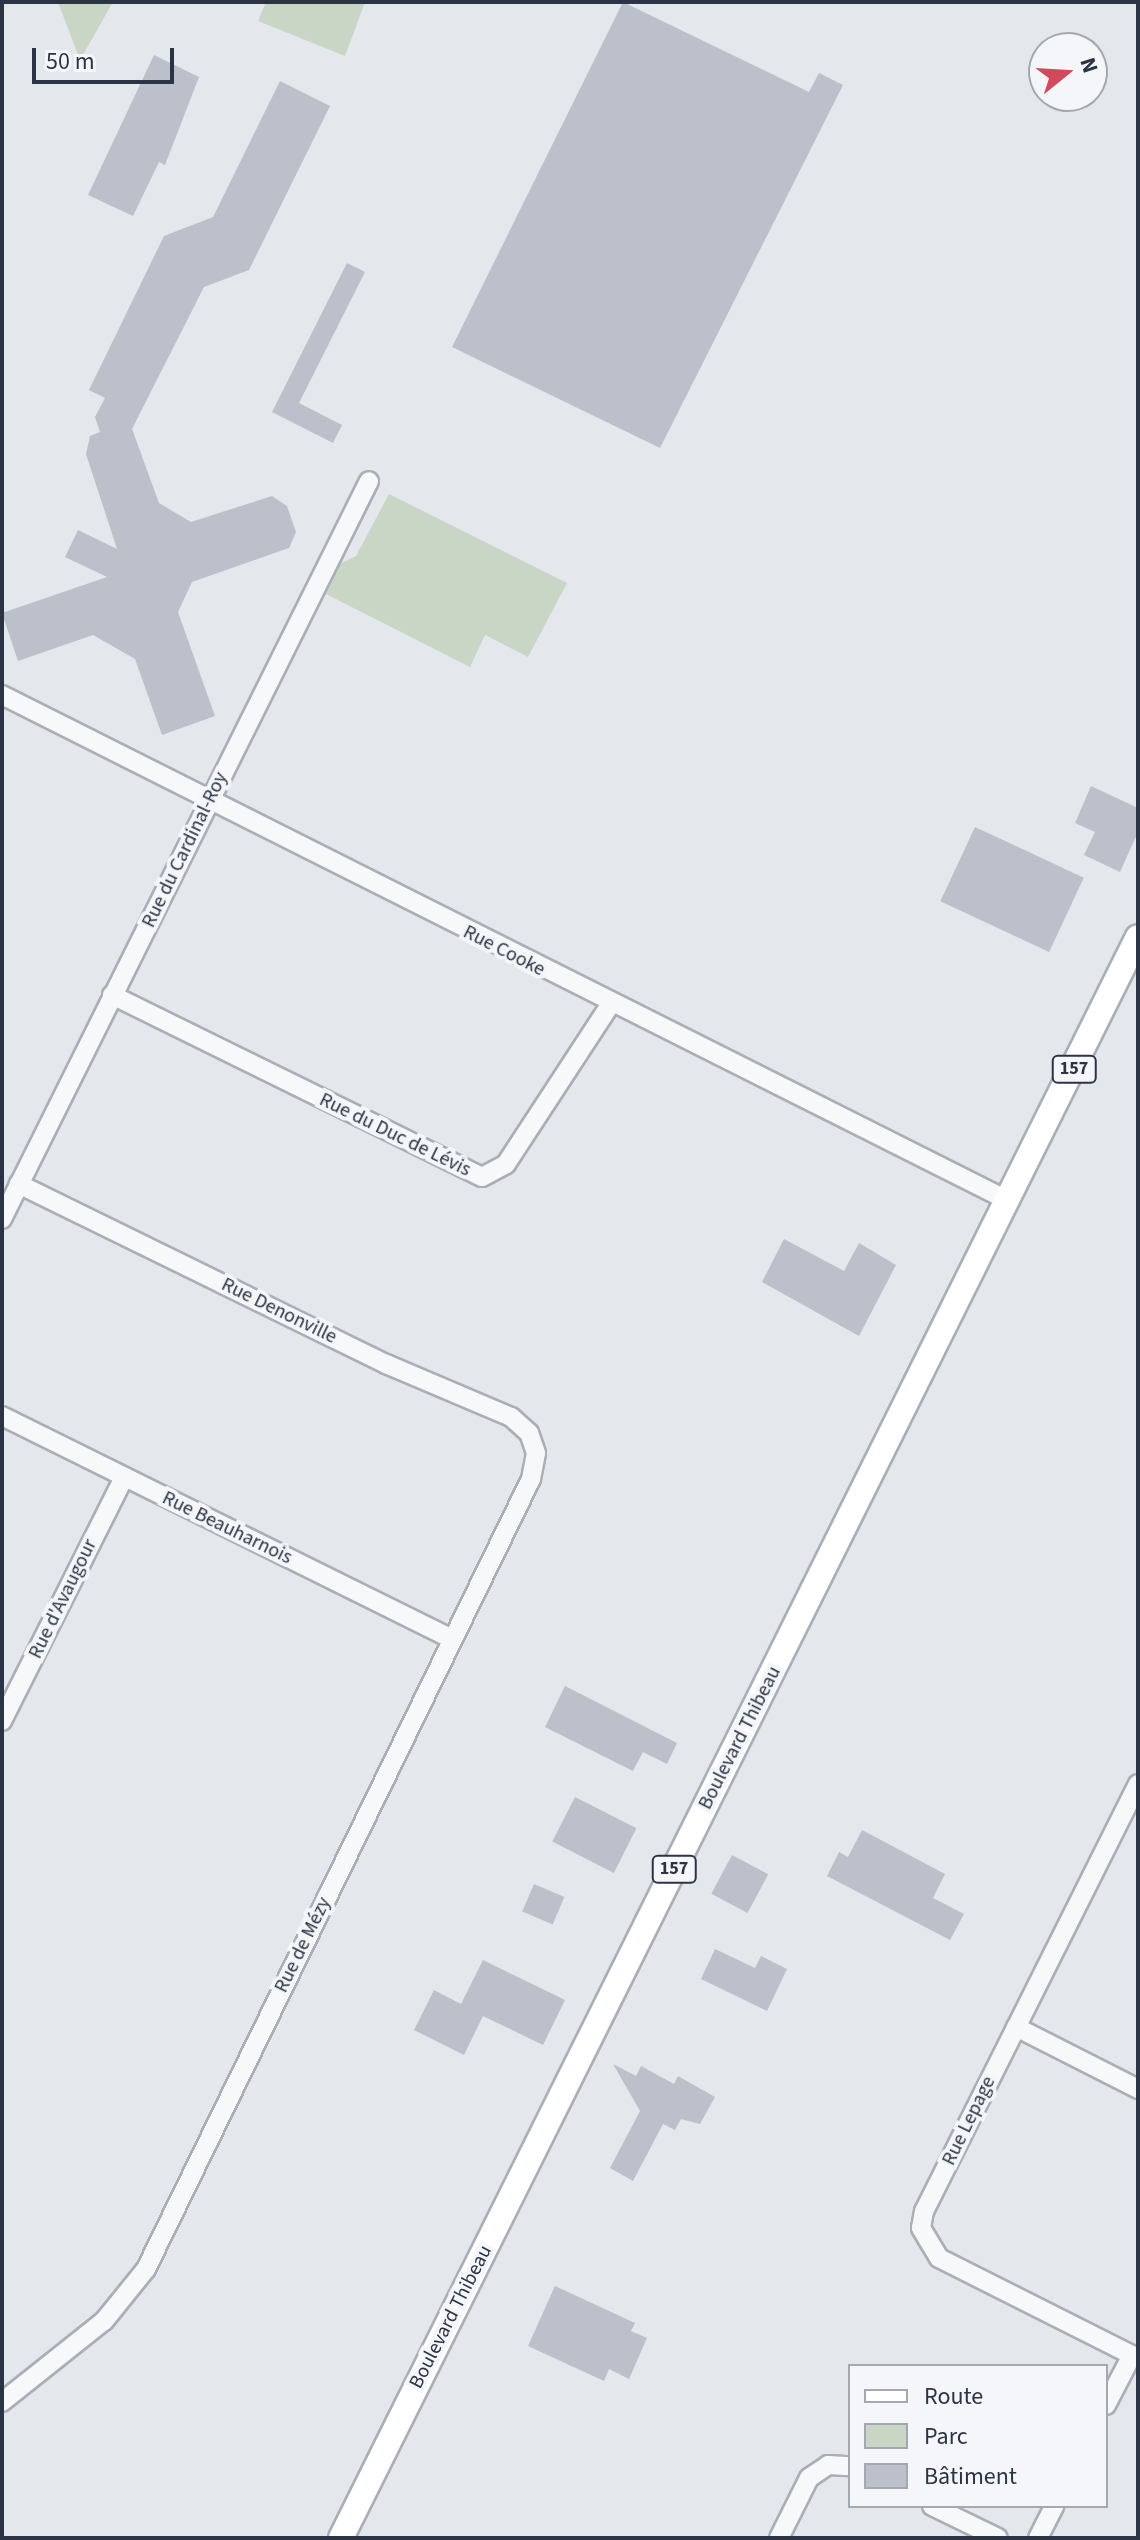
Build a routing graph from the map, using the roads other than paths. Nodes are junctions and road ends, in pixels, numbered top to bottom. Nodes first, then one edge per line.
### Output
1 (369, 481) dead end
2 (2, 695) edge
3 (209, 800) junction
4 (1138, 937) edge
5 (112, 995) junction
6 (610, 1005) junction
7 (19, 1184) junction
8 (1009, 1201) junction
9 (2, 1219) edge
10 (2, 1416) edge
11 (533, 1441) joint
12 (124, 1477) junction
13 (452, 1639) junction
14 (2, 1721) edge
15 (1138, 1784) edge
16 (1016, 2027) junction
17 (1138, 2089) edge
18 (1135, 2356) edge
19 (2, 2402) edge
20 (1108, 2402) edge
21 (848, 2466) edge
22 (936, 2508) edge
23 (1053, 2508) edge
24 (341, 2538) edge
25 (779, 2538) edge
26 (998, 2538) edge
27 (1038, 2538) edge

1 - 3 street, Rue du Cardinal-Roy
2 - 3 street, Rue Cooke
3 - 5 street, Rue du Cardinal-Roy
3 - 6 street, Rue Cooke
4 - 8 main road, Boulevard Thibeau / 157
5 - 6 street, Rue du Duc de Lévis
5 - 7 street, Rue du Cardinal-Roy
6 - 8 street, Rue Cooke
7 - 9 street, Rue du Cardinal-Roy
7 - 11 street, Rue Denonville
8 - 24 main road, Boulevard Thibeau / 157
10 - 12 street, Rue Beauharnois
11 - 13 street, Rue de Mézy
12 - 13 street, Rue Beauharnois
12 - 14 street, Rue d'Avaugour
13 - 19 street, Rue de Mézy
15 - 16 street, Rue Lepage
16 - 17 street
16 - 18 street, Rue Lepage
18 - 20 street
21 - 25 street
22 - 26 street
23 - 27 street

